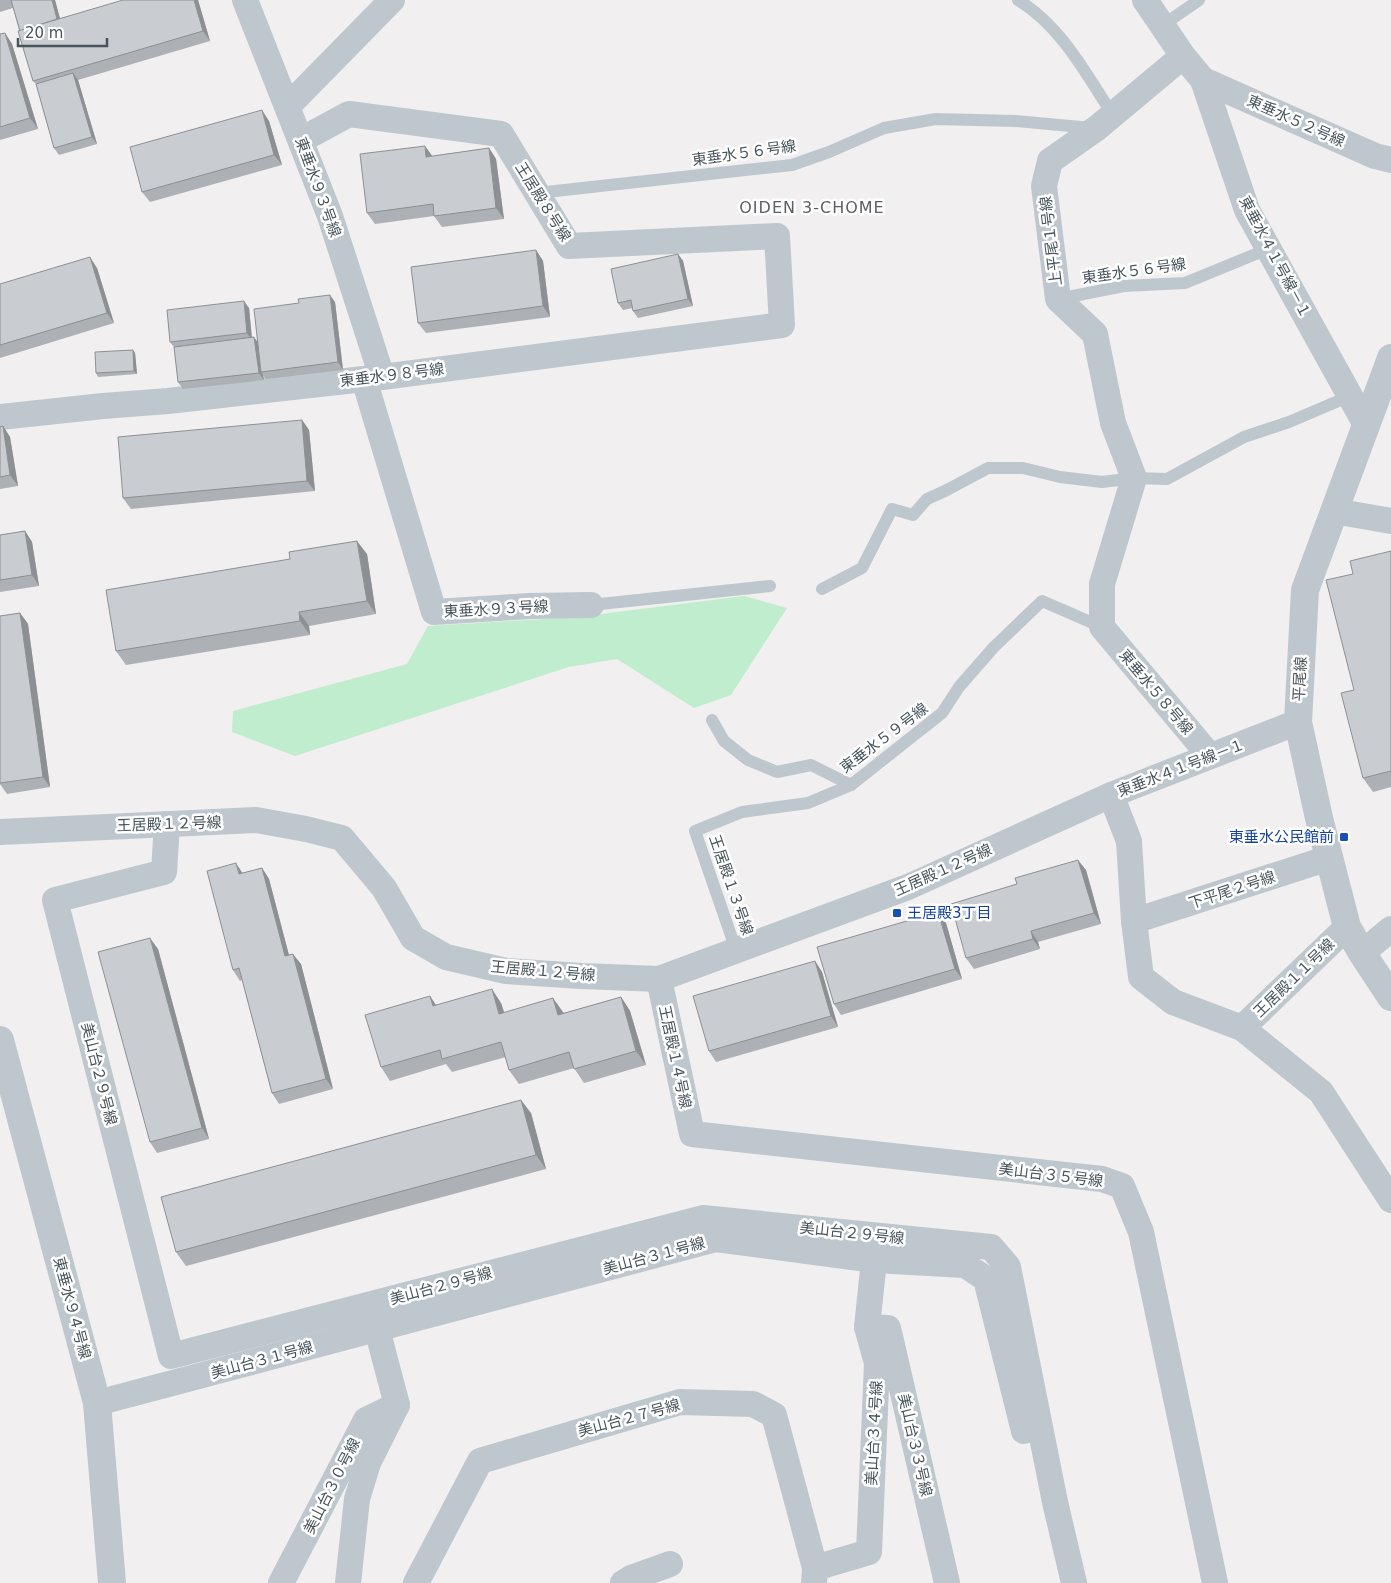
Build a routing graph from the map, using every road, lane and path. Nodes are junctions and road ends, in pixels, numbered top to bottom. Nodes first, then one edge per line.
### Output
1 (245, 0) edge
2 (392, 0) edge
3 (1018, 0) edge
4 (1145, 0) edge
5 (1199, 0) edge
6 (1163, 25) junction
7 (1182, 56) junction
8 (1203, 80) junction
9 (288, 106) junction
10 (1105, 122) junction
11 (301, 140) junction
12 (1391, 160) edge
13 (538, 193) junction
14 (1268, 249) junction
15 (1058, 299) junction
16 (782, 325) joint
17 (1389, 369) edge
18 (373, 378) junction
19 (1350, 396) junction
20 (0, 417) edge
21 (1366, 425) junction
22 (1134, 478) junction
23 (1334, 511) junction
24 (1391, 521) edge
25 (770, 586) dead end
26 (822, 589) dead end
27 (591, 606) joint
28 (1102, 627) junction
29 (712, 720) dead end
30 (1298, 722) junction
31 (1210, 756) junction
32 (851, 785) junction
33 (1111, 795) junction
34 (168, 824) junction
35 (695, 831) joint
36 (0, 832) edge
37 (1329, 858) junction
38 (1134, 921) junction
39 (1347, 927) junction
40 (1391, 929) edge
41 (736, 950) junction
42 (1362, 953) junction
43 (658, 979) junction
44 (1391, 997) edge
45 (1242, 1028) junction
46 (0, 1040) edge
47 (4, 1067) edge
48 (692, 1134) joint
49 (1391, 1200) edge
50 (874, 1260) junction
51 (867, 1327) junction
52 (376, 1329) junction
53 (97, 1403) junction
54 (397, 1405) junction
55 (1055, 1502) junction
56 (670, 1564) dead end
57 (815, 1576) edge
58 (112, 1583) edge
59 (281, 1583) edge
60 (348, 1583) edge
61 (416, 1583) edge
62 (623, 1583) edge
63 (947, 1583) edge
64 (1074, 1583) edge
65 (1215, 1583) edge

1 - 9 street, 東垂水９３号線
2 - 9 street
3 - 10 lane
4 - 6 street
5 - 6 lane
6 - 7 street
7 - 8 street
7 - 10 street, 上平尾１号線
8 - 12 street, 東垂水５２号線
8 - 14 street, 東垂水４１号線－１
9 - 11 street, 東垂水９３号線
10 - 13 lane, 東垂水５６号線
10 - 15 street, 上平尾１号線
11 - 13 street, 王居殿８号線
11 - 18 street, 東垂水９３号線
13 - 16 street, 王居殿８号線
14 - 15 lane, 東垂水５６号線
14 - 19 street, 東垂水４１号線－１
15 - 22 street, 上平尾１号線
16 - 18 street, 東垂水９８号線
17 - 21 street, 平尾線
18 - 20 street, 東垂水９８号線
18 - 27 street, 東垂水９３号線
19 - 21 street, 東垂水４１号線－１
19 - 22 lane
21 - 23 street, 平尾線
22 - 26 lane
22 - 28 street
23 - 24 street
23 - 30 street, 平尾線
25 - 27 lane, 東垂水９３号線
28 - 31 street, 東垂水５８号線
28 - 32 lane, 東垂水５９号線
29 - 32 lane
30 - 31 street, 東垂水４１号線－１
30 - 37 street, 平尾線
31 - 33 street, 東垂水４１号線－１
32 - 35 lane, 東垂水５９号線
33 - 38 street, 東垂水４１号線－１
33 - 41 street, 王居殿１２号線
34 - 36 street, 王居殿１２号線
34 - 43 street, 王居殿１２号線
34 - 55 street, 美山台２９号線
35 - 41 lane, 王居殿１３号線
37 - 38 street, 下平尾２号線
37 - 39 street, 平尾線
38 - 45 street, 東垂水４１号線－１
39 - 42 street, 平尾線
39 - 45 street, 王居殿１１号線
40 - 42 street
41 - 43 street, 王居殿１２号線
42 - 44 street, 平尾線
43 - 48 street, 王居殿１４号線
45 - 49 street, 東垂水４１号線－１
46 - 47 street, 東垂水９４号線
47 - 53 street, 東垂水９４号線
48 - 65 street, 美山台３５号線
50 - 51 street, 美山台３４号線
50 - 52 street, 美山台３１号線
50 - 55 street, 美山台３１号線
51 - 57 street, 美山台３４号線
51 - 63 street, 美山台３３号線
52 - 53 street, 美山台３１号線
52 - 54 street
53 - 58 street, 東垂水９４号線
54 - 59 street, 美山台３０号線
54 - 60 street
55 - 64 street, 美山台２９号線
56 - 62 street
57 - 61 street, 美山台２７号線

